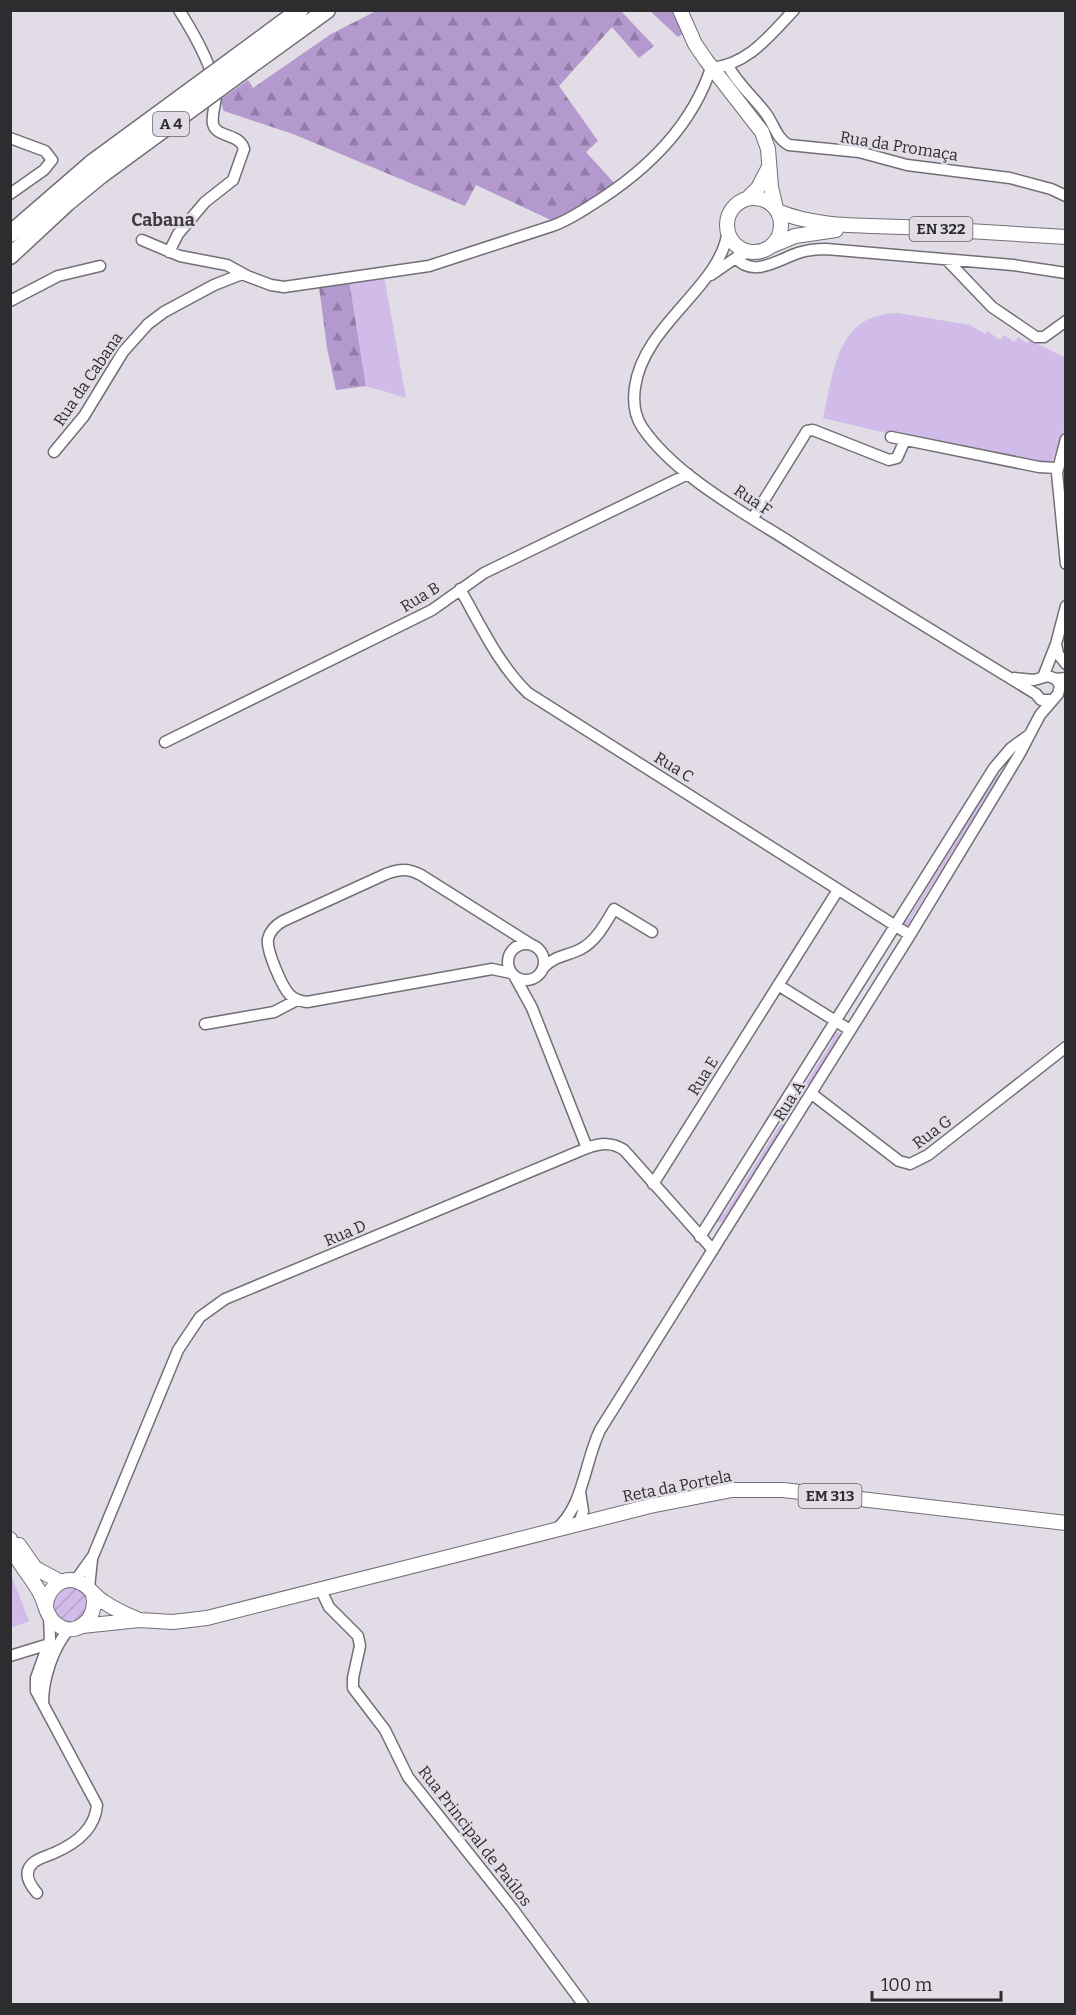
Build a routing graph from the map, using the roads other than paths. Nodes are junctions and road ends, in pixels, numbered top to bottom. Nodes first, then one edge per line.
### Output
1 (179, 10) edge
2 (300, 10) edge
3 (327, 10) edge
4 (680, 10) edge
5 (794, 10) edge
6 (728, 66) junction
7 (236, 67) junction
8 (711, 68) junction
9 (10, 138) edge
10 (769, 167) junction
11 (97, 169) junction
12 (10, 194) edge
13 (1065, 196) edge
14 (747, 199) junction
15 (776, 209) junction
16 (858, 226) junction
17 (728, 229) junction
18 (10, 234) edge
19 (1065, 237) edge
20 (142, 240) dead end
21 (771, 246) junction
22 (169, 252) junction
23 (752, 252) junction
24 (10, 256) edge
25 (736, 258) junction
26 (947, 260) junction
27 (100, 266) dead end
28 (1065, 273) edge
29 (246, 275) junction
30 (704, 281) junction
31 (10, 301) edge
32 (1065, 321) edge
33 (891, 437) dead end
34 (1065, 439) edge
35 (905, 440) junction
36 (54, 452) dead end
37 (1057, 468) junction
38 (688, 474) junction
39 (753, 518) junction
40 (1065, 564) edge
41 (460, 589) junction
42 (1065, 606) edge
43 (1056, 644) junction
44 (1065, 664) edge
45 (1002, 674) junction
46 (1051, 678) edge
47 (1059, 693) edge
48 (1037, 696) junction
49 (1029, 735) junction
50 (165, 742) dead end
51 (838, 890) junction
52 (896, 926) junction
53 (510, 932) junction
54 (652, 932) dead end
55 (910, 934) junction
56 (536, 948) junction
57 (510, 954) junction
58 (561, 956) junction
59 (543, 968) junction
60 (492, 969) junction
61 (513, 975) junction
62 (536, 978) junction
63 (778, 985) junction
64 (297, 1000) junction
65 (532, 1008) junction
66 (836, 1022) junction
67 (205, 1024) dead end
68 (850, 1030) junction
69 (1065, 1047) edge
70 (812, 1094) junction
71 (587, 1148) junction
72 (653, 1184) junction
73 (700, 1237) junction
74 (713, 1250) junction
75 (578, 1503) junction
76 (596, 1521) junction
77 (1065, 1523) edge
78 (579, 1524) junction
79 (10, 1531) edge
80 (550, 1532) junction
81 (10, 1539) edge
82 (93, 1556) junction
83 (75, 1581) junction
84 (61, 1582) junction
85 (321, 1590) junction
86 (91, 1592) junction
87 (48, 1611) junction
88 (140, 1620) junction
89 (76, 1628) junction
90 (49, 1644) junction
91 (10, 1656) edge
92 (43, 1703) junction
93 (37, 1893) dead end
94 (583, 2004) edge

1 - 22 street
2 - 7 highway, A 4
3 - 7 highway, A 4
4 - 8 main road
5 - 6 street
6 - 8 street
6 - 13 street, Rua da Promaça
7 - 11 highway, A 4, bridge
8 - 10 main road
8 - 29 street
9 - 12 street
10 - 14 main road
10 - 15 main road
11 - 18 highway, A 4
11 - 24 highway, A 4
14 - 15 main road, EN 322
14 - 17 main road
15 - 16 main road, EN 322
15 - 21 main road
16 - 19 main road, EN 322
16 - 21 main road, EN 322
17 - 23 main road
17 - 30 street
20 - 22 street
21 - 23 main road, EN 322
22 - 29 street
23 - 25 street
25 - 26 street
25 - 30 street
26 - 28 street
26 - 32 street
27 - 31 street
29 - 36 street, Rua da Cabana
30 - 38 street, Rua F
33 - 35 street
34 - 37 street
35 - 37 street
35 - 39 street
37 - 40 street
38 - 39 street, Rua F
38 - 41 street, Rua B
39 - 45 street, Rua F
41 - 50 street, Rua B
41 - 51 street, Rua C
42 - 43 street
43 - 44 street
43 - 46 street
45 - 46 street
45 - 48 street, Rua F
46 - 47 street
46 - 48 street
47 - 48 street
47 - 49 street
48 - 49 street
49 - 52 street
49 - 55 street, Rua A
51 - 52 street, Rua C
51 - 63 street, Rua E
52 - 55 street, Rua C
52 - 66 street
53 - 56 street
53 - 57 street
53 - 64 street
54 - 58 street
55 - 68 street, Rua A
56 - 57 street
56 - 58 street
56 - 59 street
57 - 60 street
57 - 61 street
58 - 59 street
59 - 62 street
60 - 61 street
60 - 64 street
61 - 62 street
61 - 65 street
62 - 65 street
63 - 66 street
63 - 72 street, Rua E
64 - 67 street
65 - 71 street
66 - 68 street
66 - 73 street
68 - 70 street, Rua A
69 - 70 street, Rua G
70 - 74 street, Rua A
71 - 72 street, Rua D
71 - 82 street, Rua D
72 - 73 street, Rua D
73 - 74 street, Rua D
74 - 75 street, Rua A
75 - 76 street
75 - 78 street
75 - 80 street
76 - 77 main road, Reta da Portela / EM 313
76 - 78 main road, Reta da Portela / EM 313
78 - 80 main road, Reta da Portela / EM 313
79 - 84 main road
80 - 85 main road, EM 313
81 - 87 main road
82 - 83 street
82 - 86 street
83 - 84 main road
83 - 86 main road, EM 313
84 - 87 main road
85 - 88 main road, EM 313
85 - 94 street, Rua Principal de Paúlos
86 - 88 main road, EM 313
86 - 89 main road
87 - 89 main road
87 - 90 street
88 - 89 main road, EM 313
89 - 92 street
90 - 91 street
90 - 92 street
92 - 93 street

